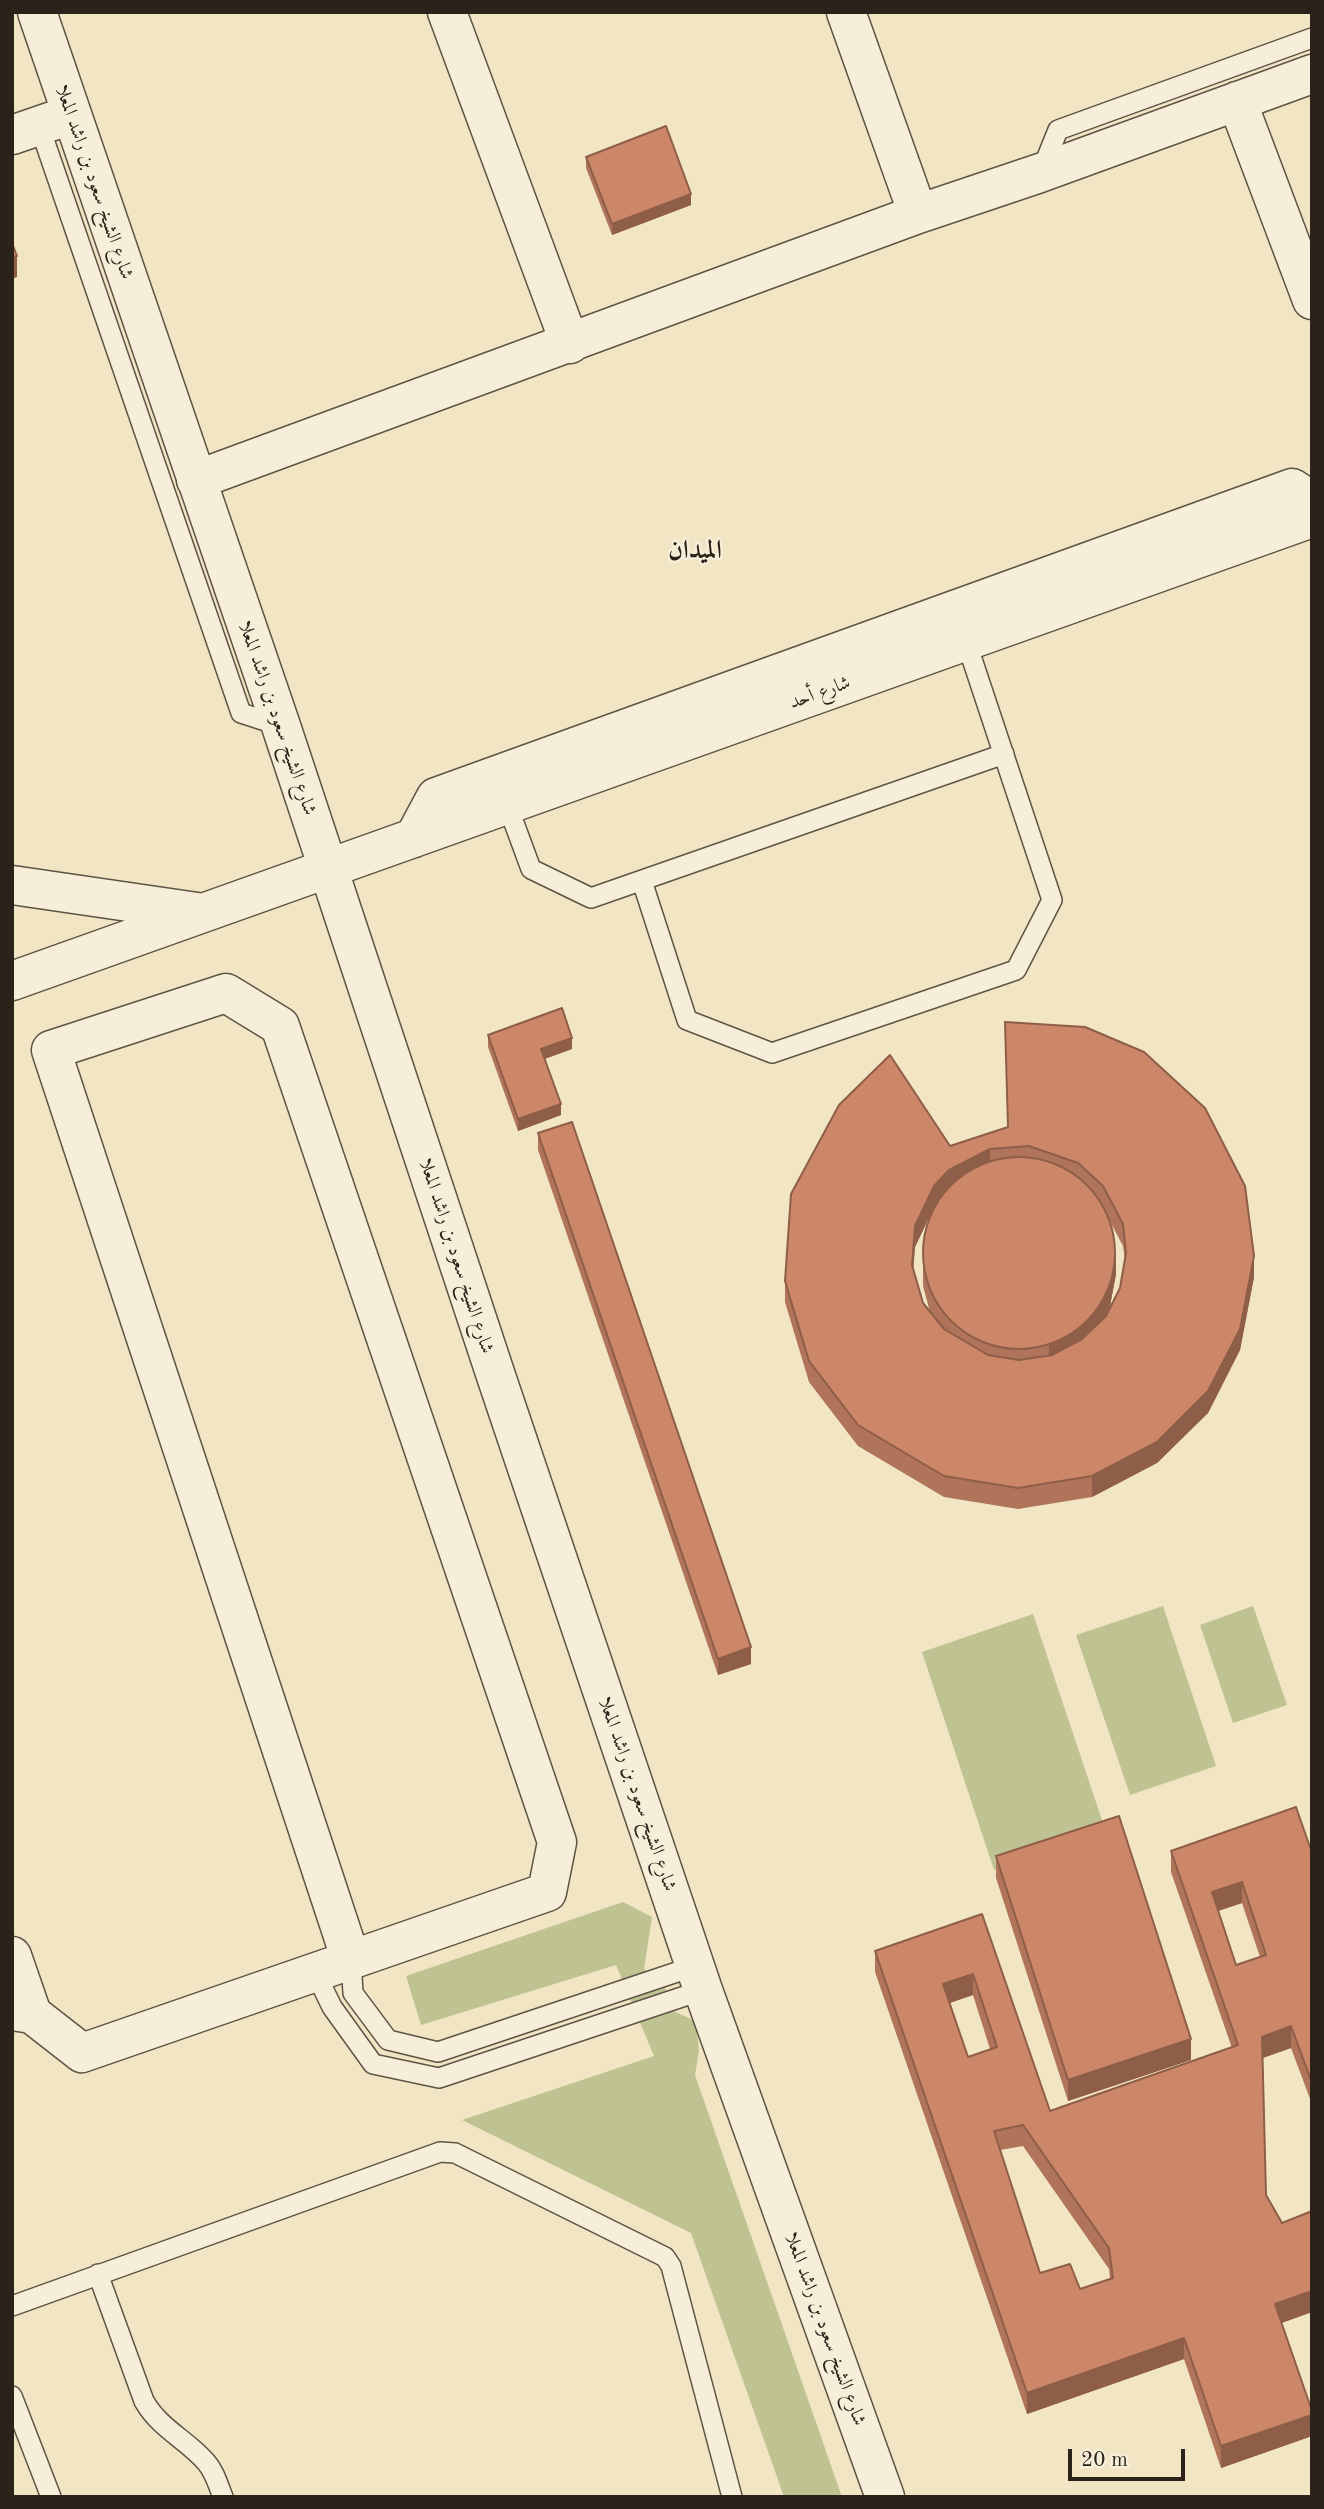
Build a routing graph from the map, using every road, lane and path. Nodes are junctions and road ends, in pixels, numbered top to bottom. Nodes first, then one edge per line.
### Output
1 (37, 12) edge
2 (447, 12) edge
3 (846, 12) edge
4 (1312, 38) edge
5 (1312, 74) edge
6 (1237, 101) junction
7 (41, 125) edge
8 (1040, 173) junction
9 (918, 215) junction
10 (1312, 300) edge
11 (570, 344) junction
12 (196, 480) junction
13 (1312, 501) edge
14 (1312, 517) edge
15 (966, 641) junction
16 (281, 726) junction
17 (1004, 754) junction
18 (507, 804) junction
19 (414, 838) junction
20 (327, 869) junction
21 (642, 881) junction
22 (12, 885) edge
23 (204, 913) junction
24 (12, 981) edge
25 (12, 1956) edge
26 (351, 1960) junction
27 (315, 1972) junction
28 (699, 1978) junction
29 (22, 2013) edge
30 (98, 2274) junction
31 (12, 2306) edge
32 (12, 2396) edge
33 (51, 2497) edge
34 (223, 2497) edge
35 (732, 2497) edge
36 (885, 2497) edge

1 - 7 street, شارع الشيخ سعود بن راشد المعلا
2 - 11 street
3 - 9 street
4 - 8 lane
5 - 6 street
6 - 8 street
6 - 10 street
7 - 12 street, شارع الشيخ سعود بن راشد المعلا
7 - 16 lane
8 - 9 street
9 - 11 street
11 - 12 street
12 - 16 street, شارع الشيخ سعود بن راشد المعلا
13 - 19 street
14 - 15 street, شارع أحد
15 - 17 lane
15 - 18 street, شارع أحد
16 - 20 street, شارع الشيخ سعود بن راشد المعلا
17 - 21 lane
17 - 21 lane
18 - 19 street, شارع أحد
18 - 21 lane
19 - 20 street, شارع أحد
20 - 23 street, شارع أحد
20 - 28 street, شارع الشيخ سعود بن راشد المعلا
22 - 23 street
23 - 24 street, شارع أحد
25 - 29 street
26 - 26 street
26 - 27 street
26 - 28 lane
27 - 28 lane
27 - 29 street
28 - 36 street, شارع الشيخ سعود بن راشد المعلا
30 - 31 lane
30 - 34 lane
30 - 35 lane
32 - 33 lane

